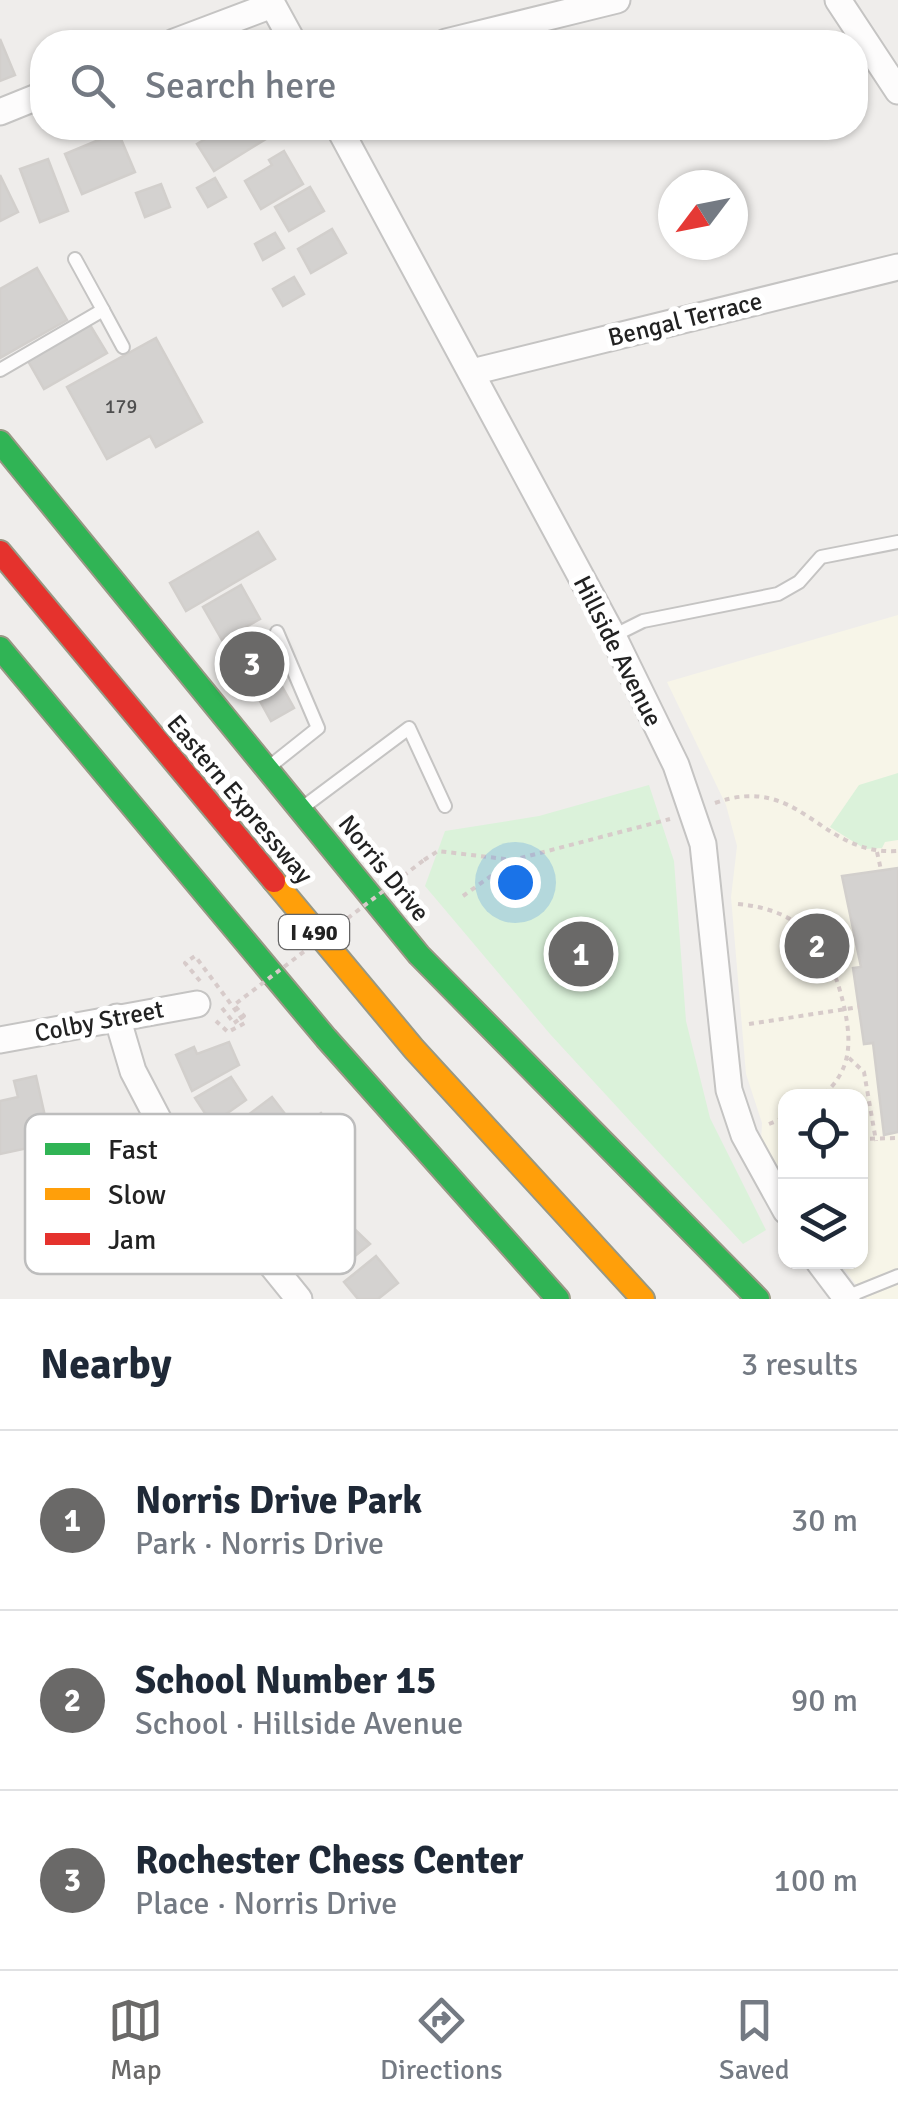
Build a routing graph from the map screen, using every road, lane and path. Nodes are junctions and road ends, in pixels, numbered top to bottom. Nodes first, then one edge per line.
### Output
1 (617, 0) edge
2 (838, 0) edge
3 (271, 3) edge
4 (204, 30) edge
5 (286, 30) edge
6 (495, 30) edge
7 (858, 30) edge
8 (868, 46) edge
9 (898, 91) edge
10 (30, 100) edge
11 (0, 112) edge
12 (346, 140) edge
13 (75, 259) dead end
14 (898, 266) edge
15 (103, 310) junction
16 (123, 346) dead end
17 (0, 370) edge
18 (472, 372) junction
19 (0, 442) edge
20 (898, 542) edge
21 (0, 552) edge
22 (278, 632) dead end
23 (612, 636) junction
24 (0, 648) edge
25 (267, 769) junction
26 (722, 801) dead end
27 (445, 806) dead end
28 (300, 809) junction
29 (669, 819) dead end
30 (898, 850) edge
31 (877, 852) junction
32 (512, 860) junction
33 (881, 870) dead end
34 (463, 896) dead end
35 (738, 904) dead end
36 (197, 1004) dead end
37 (859, 1007) dead end
38 (844, 1009) junction
39 (117, 1016) junction
40 (234, 1024) dead end
41 (749, 1024) dead end
42 (0, 1040) edge
43 (848, 1058) junction
44 (829, 1089) edge
45 (155, 1114) edge
46 (778, 1120) edge
47 (769, 1124) dead end
48 (898, 1138) edge
49 (868, 1141) edge
50 (876, 1142) junction
51 (778, 1196) edge
52 (824, 1269) edge
53 (279, 1274) edge
54 (898, 1276) edge
55 (846, 1298) edge
56 (299, 1299) edge
57 (558, 1299) edge
58 (642, 1299) edge
59 (758, 1299) edge

1 - 6 street
2 - 7 street
3 - 4 street
3 - 5 street
8 - 9 street
10 - 11 street
12 - 18 street, Hillside Avenue
13 - 15 lane
14 - 18 street, Bengal Terrace
15 - 16 lane
15 - 17 lane
18 - 23 street, Hillside Avenue
19 - 25 main road, Norris Drive
20 - 23 lane
21 - 58 main road, Eastern Expressway / I 490
22 - 25 lane
23 - 51 street, Hillside Avenue
24 - 57 main road, I 490
25 - 28 main road, Norris Drive
26 - 31 path
27 - 28 lane
28 - 59 main road, Norris Drive
29 - 32 path
30 - 31 path
31 - 33 path
32 - 34 path
32 - 40 path, bridge
35 - 38 path
36 - 39 street, Colby Street
37 - 38 path
38 - 41 path
38 - 43 path
39 - 42 street, Colby Street
39 - 45 street
43 - 44 path
43 - 50 path
46 - 47 path
48 - 50 path
49 - 50 path
52 - 55 street
53 - 56 street
54 - 55 lane

